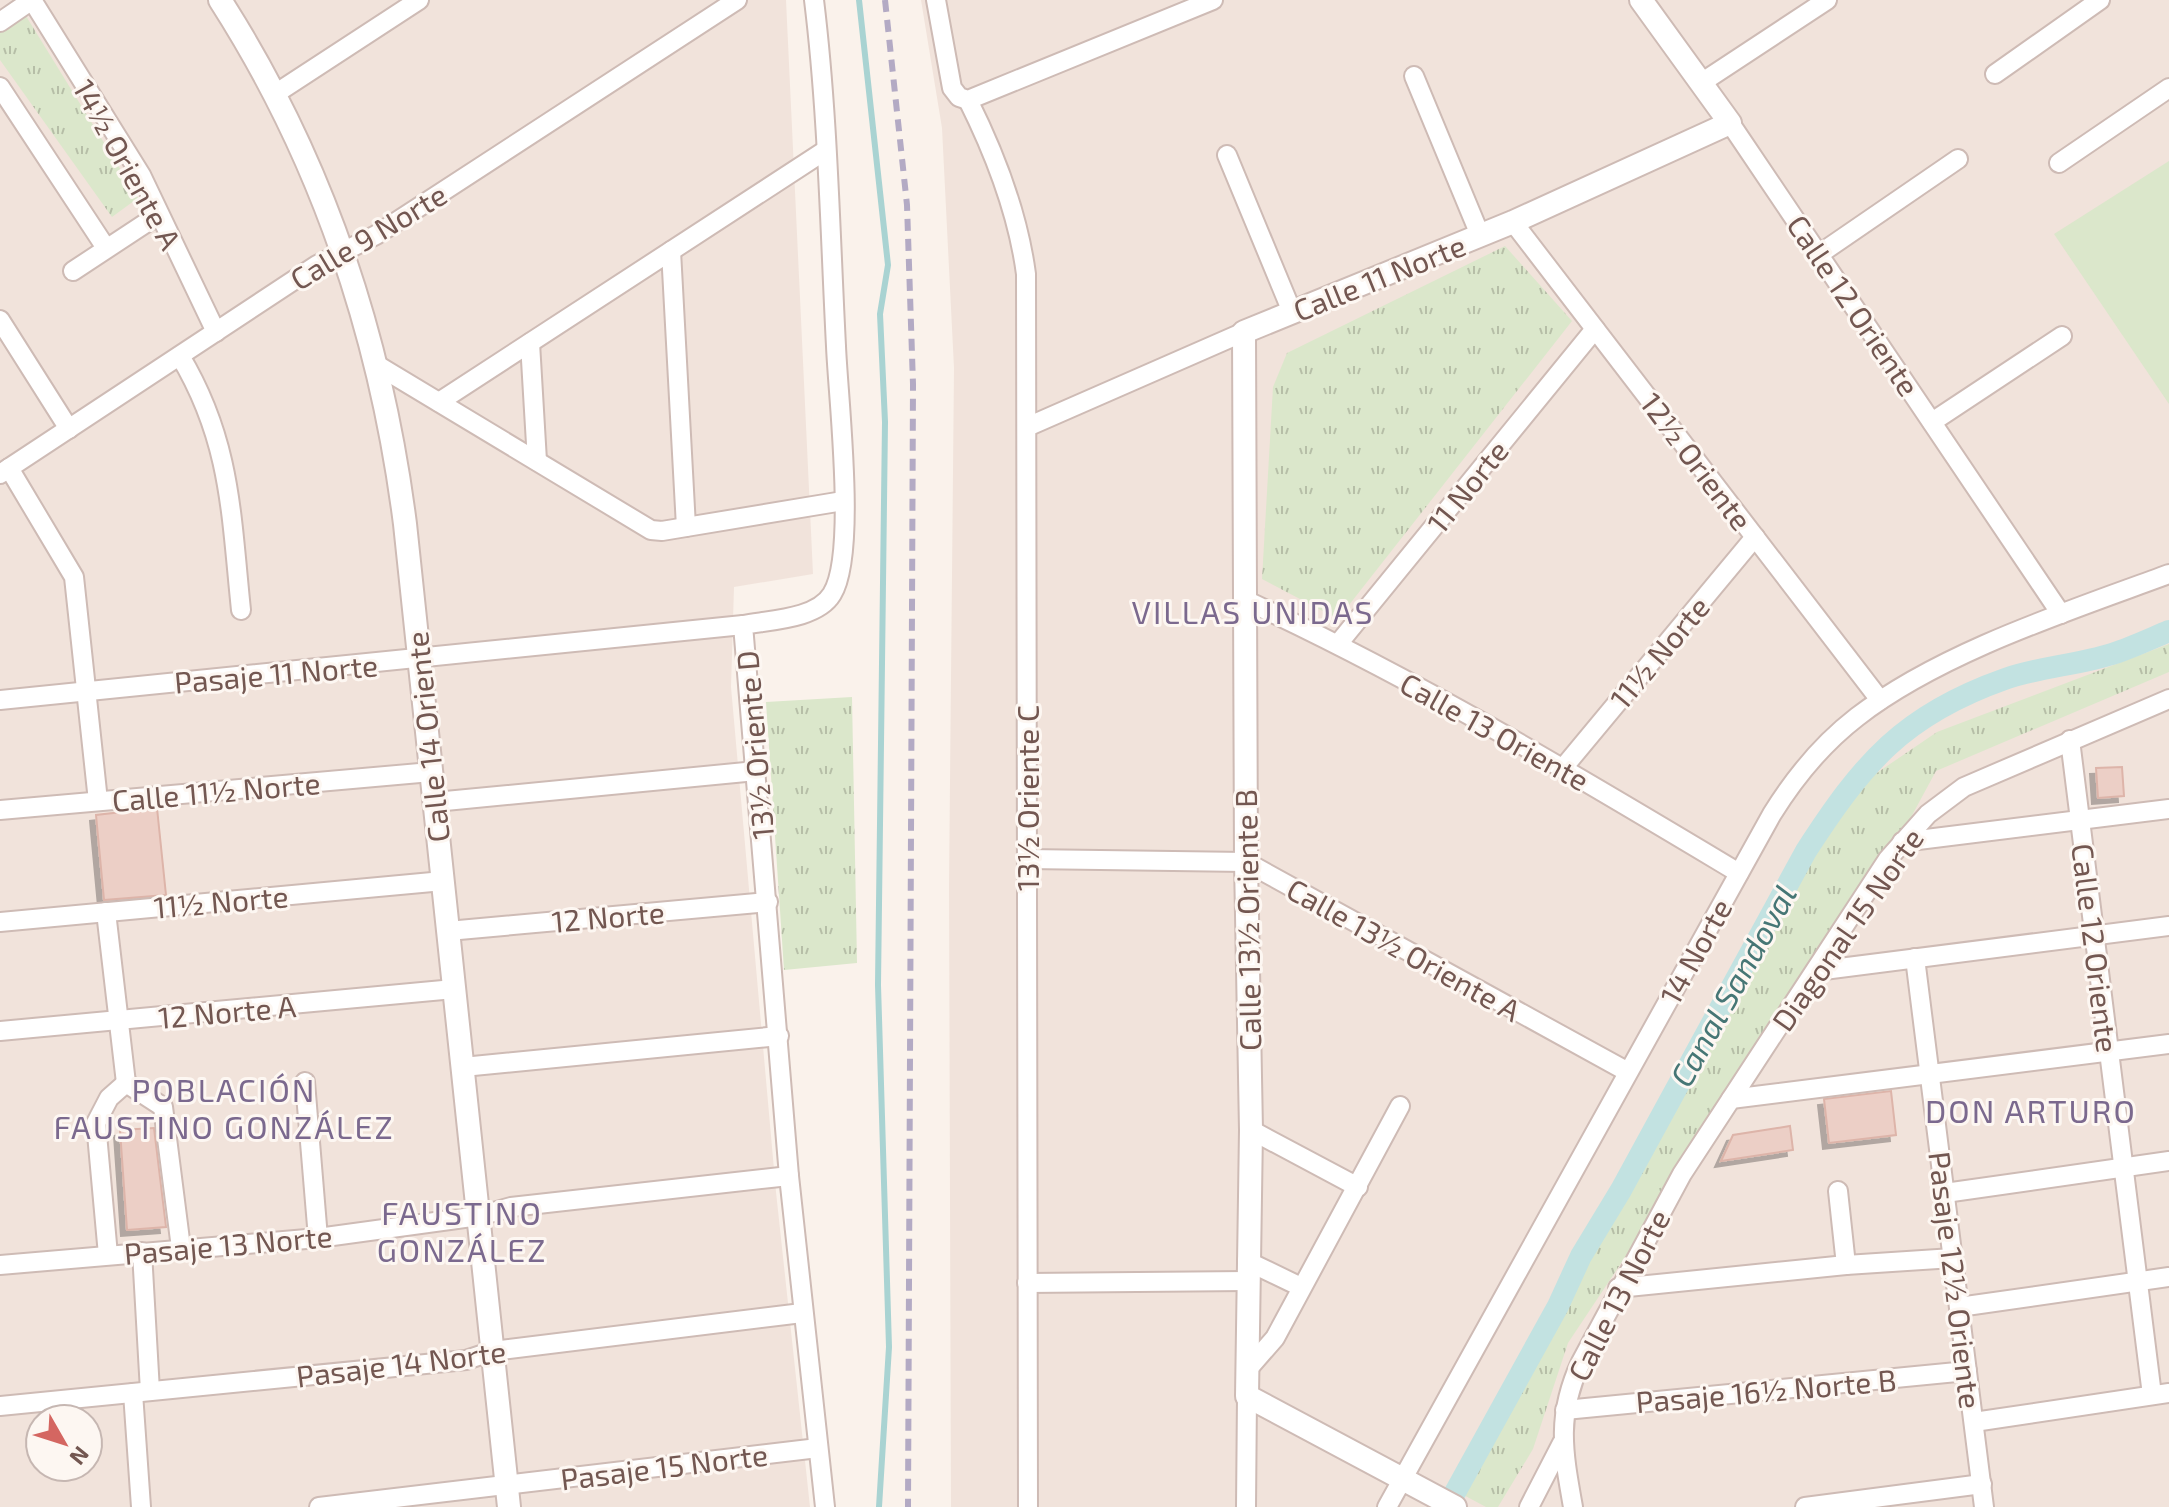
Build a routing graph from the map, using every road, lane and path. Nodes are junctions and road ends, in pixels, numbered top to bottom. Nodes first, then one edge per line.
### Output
1 (32, 0) edge
2 (220, 0) edge
3 (419, 0) edge
4 (737, 0) edge
5 (814, 0) edge
6 (936, 0) edge
7 (1213, 0) edge
8 (1641, 0) edge
9 (1827, 0) edge
10 (2100, 0) edge
11 (0, 22) edge
12 (1995, 74) dead end
13 (1414, 76) dead end
14 (1701, 83) junction
15 (0, 87) edge
16 (2169, 88) edge
17 (275, 94) junction
18 (964, 98) junction
19 (1730, 123) junction
20 (826, 150) junction
21 (1227, 155) dead end
22 (1958, 159) dead end
23 (2059, 163) dead end
24 (158, 215) junction
25 (1513, 222) junction
26 (1480, 235) junction
27 (106, 248) junction
28 (671, 251) junction
29 (344, 253) junction
30 (1821, 253) junction
31 (73, 271) dead end
32 (1292, 312) junction
33 (0, 320) edge
34 (1595, 329) junction
35 (216, 332) junction
36 (1244, 332) junction
37 (2062, 336) dead end
38 (530, 343) junction
39 (180, 356) junction
40 (377, 365) junction
41 (439, 402) junction
42 (1932, 422) junction
43 (1027, 427) junction
44 (69, 429) junction
45 (537, 461) junction
46 (5, 471) edge
47 (843, 501) junction
48 (686, 527) junction
49 (1755, 537) junction
50 (2169, 574) edge
51 (1245, 600) junction
52 (241, 610) dead end
53 (2061, 614) junction
54 (743, 625) junction
55 (1338, 644) junction
56 (419, 660) junction
57 (87, 691) junction
58 (2169, 699) edge
59 (0, 700) edge
60 (1880, 700) junction
61 (2070, 740) junction
62 (1563, 768) junction
63 (756, 771) junction
64 (431, 772) junction
65 (98, 801) junction
66 (435, 802) junction
67 (2169, 809) edge
68 (0, 810) edge
69 (2080, 820) junction
70 (1902, 842) junction
71 (1027, 859) junction
72 (1246, 862) junction
73 (1739, 873) junction
74 (443, 881) junction
75 (768, 902) junction
76 (106, 912) junction
77 (0, 922) edge
78 (2169, 926) edge
79 (448, 931) junction
80 (2095, 936) junction
81 (1915, 958) junction
82 (1816, 971) junction
83 (454, 989) junction
84 (117, 1021) junction
85 (0, 1031) edge
86 (779, 1036) junction
87 (2169, 1044) edge
88 (2109, 1051) junction
89 (463, 1067) junction
90 (1628, 1072) junction
91 (1930, 1077) junction
92 (305, 1082) dead end
93 (126, 1083) junction
94 (1731, 1099) junction
95 (1400, 1106) dead end
96 (1251, 1130) junction
97 (2169, 1161) edge
98 (2124, 1166) junction
99 (789, 1176) junction
100 (1358, 1187) junction
101 (1838, 1191) dead end
102 (1945, 1193) junction
103 (479, 1216) junction
104 (318, 1238) junction
105 (181, 1248) junction
106 (142, 1252) junction
107 (108, 1255) junction
108 (1953, 1258) junction
109 (0, 1265) edge
110 (1846, 1265) junction
111 (1247, 1271) junction
112 (2169, 1277) edge
113 (2138, 1281) junction
114 (1027, 1283) junction
115 (1301, 1287) junction
116 (1618, 1288) junction
117 (1959, 1307) junction
118 (802, 1313) junction
119 (493, 1351) junction
120 (1247, 1370) junction
121 (1967, 1371) junction
122 (141, 1392) junction
123 (2161, 1394) edge
124 (1247, 1396) junction
125 (0, 1406) edge
126 (1565, 1410) junction
127 (1974, 1422) junction
128 (1562, 1443) junction
129 (818, 1448) junction
130 (1401, 1480) junction
131 (1982, 1484) junction
132 (508, 1496) edge
133 (381, 1503) edge
134 (1388, 1506) edge
135 (141, 1507) edge
136 (319, 1507) edge
137 (825, 1507) edge
138 (1028, 1507) edge
139 (1246, 1507) edge
140 (1455, 1507) edge
141 (1529, 1507) edge
142 (1573, 1507) edge
143 (1805, 1507) edge
144 (1984, 1507) edge

1 - 11 street
1 - 24 street, 14½ Oriente A
2 - 17 street, Calle 14 Oriente
3 - 17 street
4 - 29 street, Calle 9 Norte
5 - 20 street, 13½ Oriente D
6 - 18 street, 13½ Oriente C
7 - 18 street
8 - 14 street, Calle 12 Oriente
9 - 14 street
10 - 12 street
13 - 26 street
14 - 19 street, Calle 12 Oriente
15 - 27 street
16 - 23 street
17 - 29 street, Calle 14 Oriente
18 - 43 street, 13½ Oriente C
19 - 25 street, Calle 11 Norte
19 - 30 street, Calle 12 Oriente
20 - 28 street
20 - 47 street, 13½ Oriente D
21 - 32 street
22 - 30 street
24 - 27 street
24 - 35 street, 14½ Oriente A
25 - 26 street, Calle 11 Norte
25 - 34 street, 12½ Oriente
26 - 32 street, Calle 11 Norte
27 - 31 street
28 - 38 street
28 - 48 street
29 - 35 street, Calle 9 Norte
29 - 40 street, Calle 14 Oriente
30 - 42 street, Calle 12 Oriente
32 - 36 street, Calle 11 Norte
33 - 44 street
34 - 49 street, 12½ Oriente
34 - 55 street, 11 Norte
35 - 39 street, Calle 9 Norte
36 - 43 street, Calle 11 Norte
36 - 51 street, Calle 13½ Oriente B
37 - 42 street
38 - 41 street
38 - 45 street
39 - 44 street, Calle 9 Norte
39 - 52 street
40 - 41 street
40 - 56 street, Calle 14 Oriente
41 - 45 street
42 - 53 street, Calle 12 Oriente
43 - 71 street, 13½ Oriente C
44 - 46 street, Calle 9 Norte
45 - 48 street
46 - 57 street
47 - 48 street
47 - 54 street, 13½ Oriente D
49 - 60 street, 12½ Oriente
49 - 62 street, 11½ Norte
50 - 53 street, 14 Norte
51 - 55 street, Calle 13 Oriente
51 - 72 street, Calle 13½ Oriente B
53 - 60 street, 14 Norte
54 - 56 street, Pasaje 11 Norte
54 - 63 street, 13½ Oriente D
55 - 62 street, Calle 13 Oriente
56 - 57 street, Pasaje 11 Norte
56 - 64 street, Calle 14 Oriente
57 - 59 street, Pasaje 11 Norte
57 - 65 street
58 - 61 street, Diagonal 15 Norte
60 - 73 street, 14 Norte
61 - 69 street, Calle 12 Oriente
61 - 70 street, Diagonal 15 Norte
62 - 73 street, Calle 13 Oriente
63 - 66 street
63 - 75 street, 13½ Oriente D
64 - 65 street, Calle 11½ Norte
64 - 66 street, Calle 14 Oriente
65 - 68 street, Calle 11½ Norte
66 - 74 street, Calle 14 Oriente
67 - 69 street
69 - 70 street
69 - 80 street, Calle 12 Oriente
70 - 82 street, Diagonal 15 Norte
71 - 72 street, Calle 13½ Oriente A
71 - 114 street, 13½ Oriente C
72 - 90 street, Calle 13½ Oriente A
72 - 96 street, Calle 13½ Oriente B
73 - 90 street, 14 Norte
74 - 76 street, 11½ Norte
74 - 79 street, Calle 14 Oriente
75 - 79 street, 12 Norte
75 - 86 street, 13½ Oriente D
76 - 77 street, 11½ Norte
76 - 84 street
78 - 80 street
79 - 83 street, Calle 14 Oriente
80 - 81 street
80 - 88 street, Calle 12 Oriente
81 - 82 street
81 - 91 street, Pasaje 12½ Oriente
82 - 94 street, Diagonal 15 Norte
83 - 84 street, 12 Norte A
83 - 89 street, Calle 14 Oriente
84 - 85 street, 12 Norte A
84 - 93 street
86 - 89 street
86 - 99 street, 13½ Oriente D
87 - 88 street
88 - 91 street
88 - 98 street, Calle 12 Oriente
89 - 103 street, Calle 14 Oriente
90 - 130 street, 14 Norte
91 - 94 street
91 - 102 street, Pasaje 12½ Oriente
92 - 104 street
93 - 105 street
93 - 107 street
94 - 116 street, Calle 13 Norte
95 - 100 street
96 - 100 street
96 - 111 street, Calle 13½ Oriente B
97 - 98 street
98 - 102 street
98 - 113 street, Calle 12 Oriente
99 - 103 street, Pasaje 13 Norte
99 - 118 street, 13½ Oriente D
100 - 115 street
101 - 110 street
102 - 108 street, Pasaje 12½ Oriente
103 - 104 street, Pasaje 13 Norte
103 - 119 street, Calle 14 Oriente
104 - 105 street, Pasaje 13 Norte
105 - 106 street, Pasaje 13 Norte
106 - 107 street, Pasaje 13 Norte
106 - 122 street
107 - 109 street, Pasaje 13 Norte
108 - 110 street
108 - 117 street, Pasaje 12½ Oriente
110 - 116 street
111 - 114 street
111 - 115 street
111 - 120 street, Calle 13½ Oriente B
112 - 113 street
113 - 117 street
113 - 123 street, Calle 12 Oriente
114 - 138 street, 13½ Oriente C
115 - 120 street
116 - 126 street, Calle 13 Norte
117 - 121 street, Pasaje 12½ Oriente
118 - 119 street, Pasaje 14 Norte
118 - 129 street, 13½ Oriente D
119 - 122 street, Pasaje 14 Norte
119 - 132 street, Calle 14 Oriente
120 - 124 street, Calle 13½ Oriente B
121 - 126 street, Pasaje 16½ Norte B
121 - 127 street, Pasaje 12½ Oriente
122 - 125 street, Pasaje 14 Norte
122 - 135 street
123 - 127 street
124 - 130 street
124 - 139 street, Calle 13½ Oriente B
126 - 128 street, Calle 13 Norte
127 - 131 street, Pasaje 12½ Oriente
128 - 141 street
128 - 142 street, Calle 13 Norte
129 - 132 street, Pasaje 15 Norte
129 - 137 street, 13½ Oriente D
130 - 134 street, 14 Norte
130 - 140 street
131 - 143 street
131 - 144 street, Pasaje 12½ Oriente
132 - 133 street, Pasaje 15 Norte
133 - 136 street, Pasaje 15 Norte

